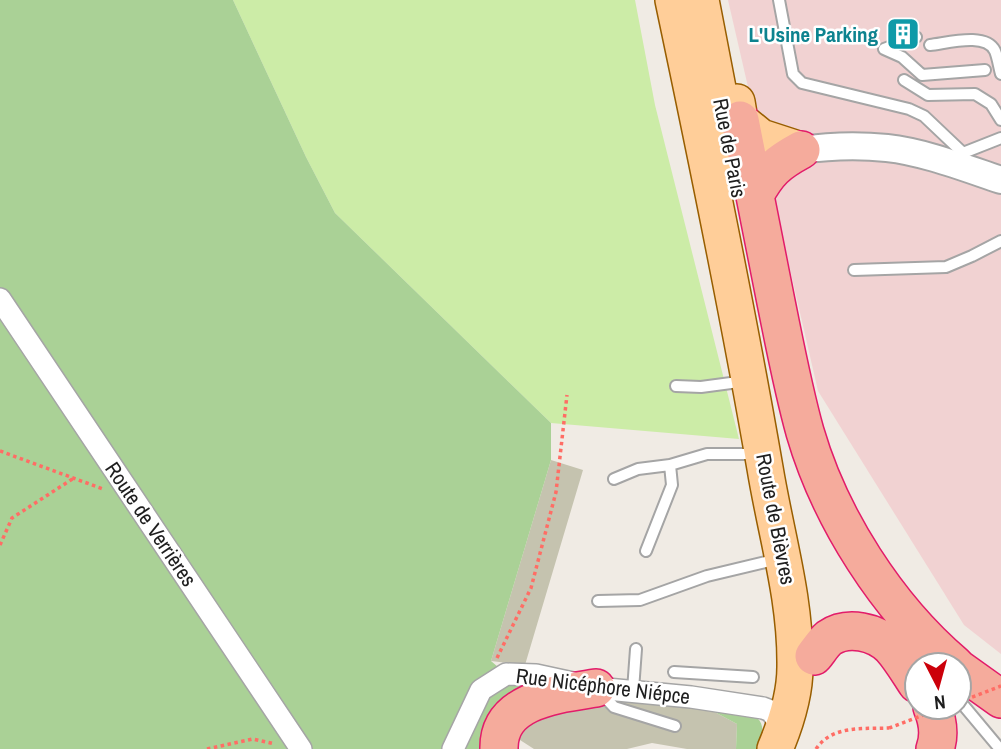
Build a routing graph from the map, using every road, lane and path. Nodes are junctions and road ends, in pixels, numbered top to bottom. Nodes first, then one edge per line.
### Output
1 (673, 0) edge
2 (701, 0) edge
3 (716, 0) edge
4 (779, 0) edge
5 (916, 37) dead end
6 (930, 45) dead end
7 (985, 70) dead end
8 (1001, 74) edge
9 (904, 80) dead end
10 (740, 120) junction
11 (1001, 120) edge
12 (1001, 138) edge
13 (801, 150) junction
14 (958, 159) junction
15 (1001, 180) edge
16 (755, 195) junction
17 (1001, 241) edge
18 (854, 270) dead end
19 (745, 292) junction
20 (0, 299) edge
21 (749, 380) junction
22 (676, 386) dead end
23 (567, 395) dead end
24 (0, 451) edge
25 (762, 455) junction
26 (670, 465) junction
27 (74, 478) junction
28 (614, 479) dead end
29 (135, 500) junction
30 (0, 545) edge
31 (646, 551) dead end
32 (784, 558) junction
33 (598, 601) dead end
34 (636, 649) dead end
35 (939, 651) edge
36 (814, 656) junction
37 (496, 662) dead end
38 (903, 664) edge
39 (674, 671) dead end
40 (695, 673) junction
41 (753, 677) dead end
42 (973, 679) edge
43 (1001, 686) edge
44 (596, 688) junction
45 (633, 690) junction
46 (691, 696) junction
47 (973, 696) edge
48 (1001, 699) edge
49 (973, 717) edge
50 (908, 721) edge
51 (937, 721) edge
52 (675, 726) dead end
53 (786, 742) edge
54 (293, 748) edge
55 (207, 749) edge
56 (453, 749) edge
57 (499, 749) edge
58 (816, 749) edge
59 (934, 749) edge
60 (1000, 749) edge

1 - 19 main road, Rue de Paris
2 - 19 main road, Rue de Paris
3 - 10 main road
4 - 14 lane
5 - 7 lane
6 - 8 lane
9 - 11 lane
10 - 13 main road
10 - 16 highway
12 - 14 lane
13 - 14 street
13 - 16 highway
14 - 15 street
16 - 35 highway
17 - 18 lane
19 - 21 main road, Route de Bièvres
19 - 36 main road
20 - 29 street, Route de Verrières
21 - 22 lane
21 - 25 main road, Route de Bièvres
23 - 37 path
24 - 27 path
25 - 26 lane
25 - 32 main road, Route de Bièvres
26 - 28 lane
26 - 31 lane
27 - 29 path
27 - 30 path
29 - 54 street, Route de Verrières
32 - 33 lane
32 - 53 main road, Route de Bièvres
34 - 45 lane
36 - 38 highway
36 - 53 main road
39 - 40 lane
40 - 41 lane
40 - 46 lane
42 - 48 highway
43 - 47 path, bridge
44 - 45 street, Rue Nicéphore Niépce
44 - 52 lane
44 - 56 street, Rue Nicéphore Niépce
44 - 57 highway
45 - 46 street, Rue Nicéphore Niépce
46 - 53 street, Rue Nicéphore Niépce
49 - 60 lane
50 - 58 path, bridge
51 - 59 highway
54 - 55 path

